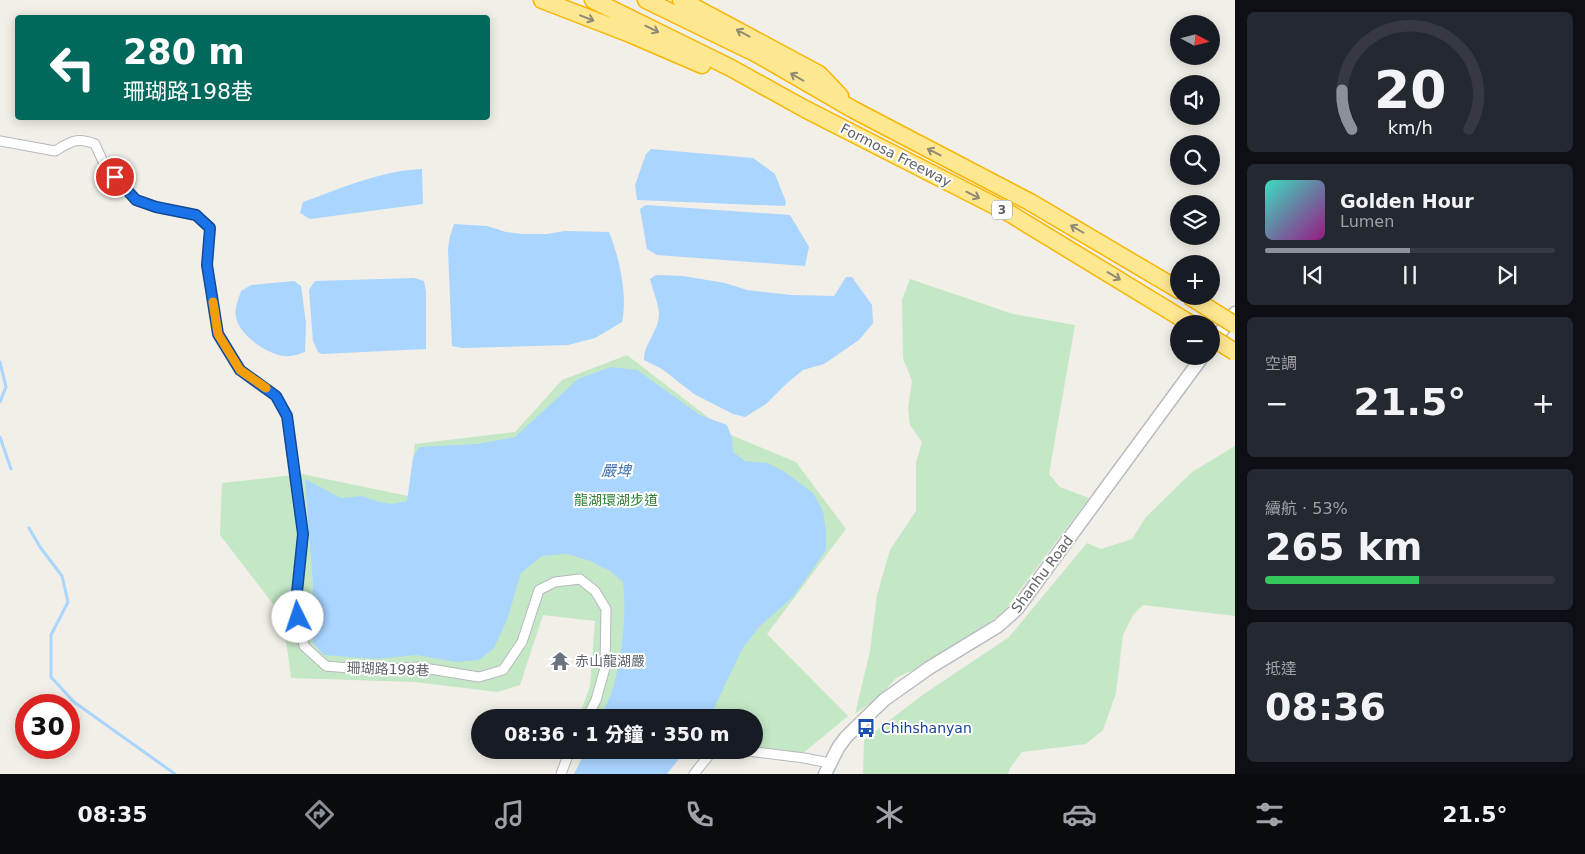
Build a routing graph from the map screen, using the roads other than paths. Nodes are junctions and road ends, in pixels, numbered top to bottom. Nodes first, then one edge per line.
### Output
1 (542, 0) edge
2 (593, 0) edge
3 (646, 0) edge
4 (681, 0) edge
5 (806, 109) junction
6 (854, 110) junction
7 (0, 141) edge
8 (1170, 285) edge
9 (1203, 305) edge
10 (1235, 313) edge
11 (1176, 315) edge
12 (1235, 325) edge
13 (1220, 333) edge
14 (1220, 343) edge
15 (1235, 352) edge
16 (1196, 365) edge
17 (592, 709) edge
18 (763, 753) edge
19 (567, 759) edge
20 (706, 759) edge
21 (828, 769) edge
22 (561, 774) edge
23 (694, 774) edge

1 -> 5 highway
2 -> 5 highway, Formosa Freeway / 3
6 -> 3 highway, Formosa Freeway / 3
6 -> 4 highway
5 -> 11 highway, Formosa Freeway / 3
8 -> 6 highway, Formosa Freeway / 3
7 - 17 street, 珊瑚路198巷
9 - 12 highway, bridge
10 - 13 street
14 - 15 highway, bridge
16 - 21 street, Shanhu Road
18 - 21 street
19 - 22 street
20 - 23 street

